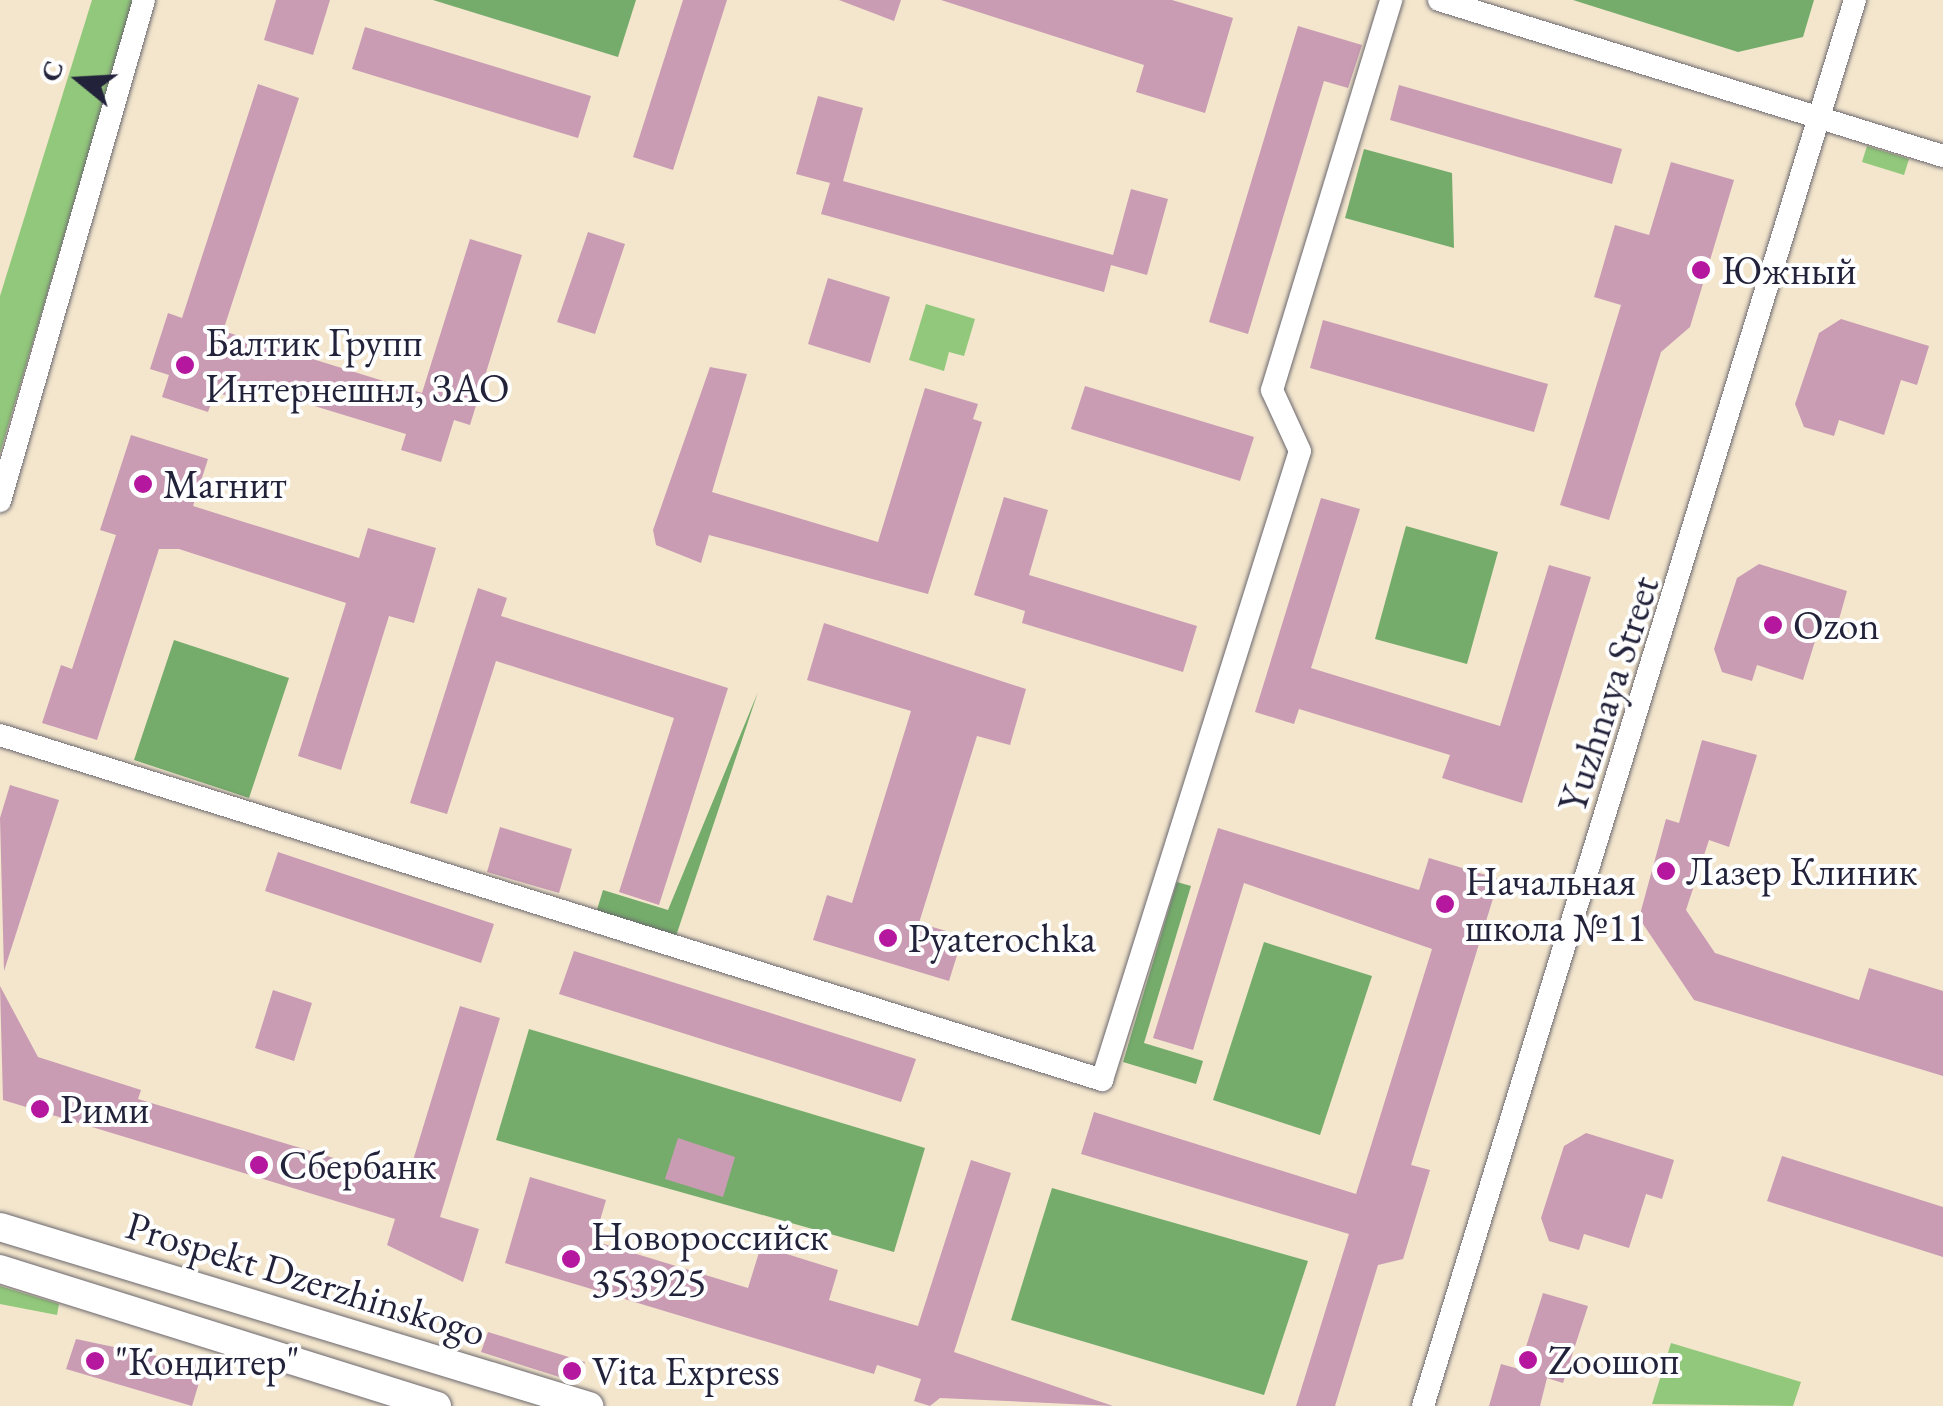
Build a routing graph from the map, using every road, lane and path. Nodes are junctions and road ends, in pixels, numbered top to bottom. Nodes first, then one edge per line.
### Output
1 (144, 0) edge
2 (1391, 0) edge
3 (1439, 0) edge
4 (1854, 0) edge
5 (1819, 117) junction
6 (1943, 156) edge
7 (0, 501) edge
8 (0, 734) edge
9 (0, 1227) edge
10 (96, 1256) junction
11 (0, 1270) edge
12 (85, 1297) junction
13 (437, 1406) edge
14 (589, 1406) edge
15 (1423, 1406) edge

1 - 7 street
2 - 8 street
3 - 5 street
4 - 5 street, Yuzhnaya Street
5 - 6 street
5 - 15 street, Yuzhnaya Street
9 - 10 street, Prospekt Dzerzhinskogo
10 - 12 street
10 - 14 street, Prospekt Dzerzhinskogo
11 - 12 street, Prospekt Dzerzhinskogo
12 - 13 street, Prospekt Dzerzhinskogo

